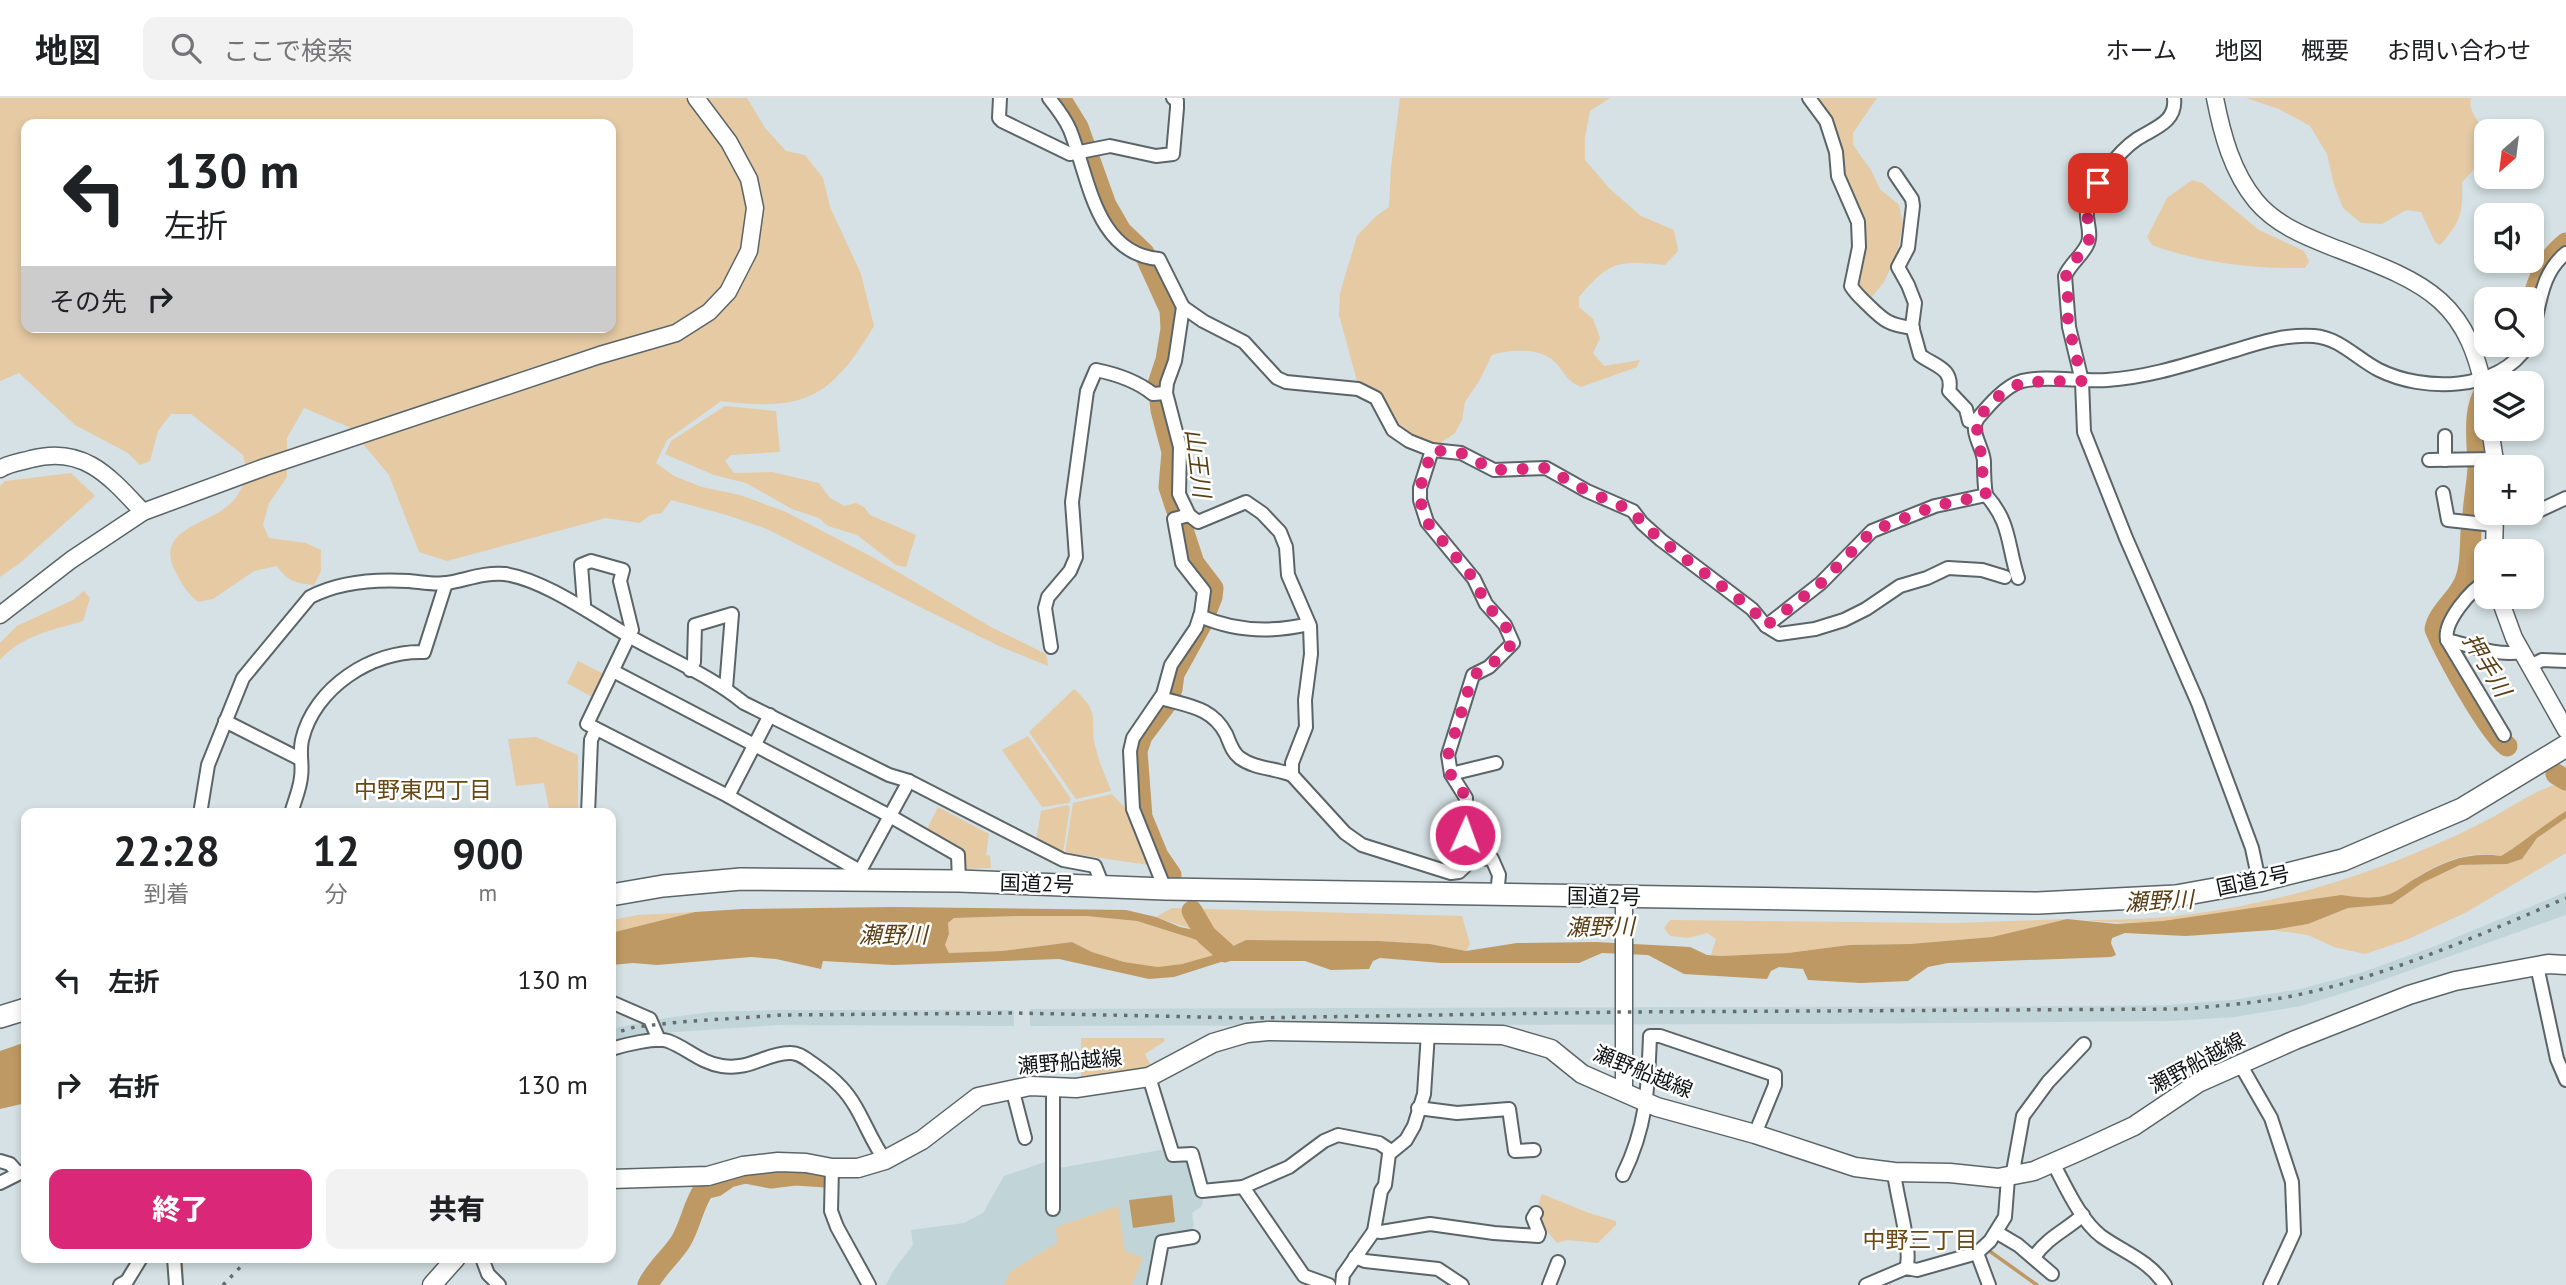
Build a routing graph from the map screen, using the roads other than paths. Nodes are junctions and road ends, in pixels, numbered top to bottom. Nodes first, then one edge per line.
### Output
1 (696, 98) edge
2 (1000, 98) edge
3 (1049, 98) edge
4 (1173, 98) edge
5 (1809, 98) edge
6 (2174, 98) edge
7 (2215, 98) edge
8 (1081, 152) junction
9 (1895, 174) dead end
10 (2566, 253) edge
11 (2543, 287) edge
12 (1183, 307) junction
13 (1913, 327) junction
14 (2520, 357) edge
15 (2480, 371) edge
16 (2500, 371) edge
17 (2474, 380) edge
18 (2082, 381) junction
19 (1161, 393) junction
20 (1976, 420) junction
21 (2445, 436) dead end
22 (1432, 450) junction
23 (2429, 460) dead end
24 (2445, 460) junction
25 (2474, 462) edge
26 (0, 469) edge
27 (2443, 493) dead end
28 (1986, 495) junction
29 (2566, 498) edge
30 (2544, 508) edge
31 (143, 512) junction
32 (1184, 516) junction
33 (2474, 519) edge
34 (446, 583) junction
35 (2474, 591) edge
36 (582, 607) junction
37 (2503, 609) edge
38 (0, 615) edge
39 (1203, 617) junction
40 (1309, 624) junction
41 (1766, 626) junction
42 (629, 636) junction
43 (2447, 640) junction
44 (1051, 646) dead end
45 (2526, 659) junction
46 (2566, 661) edge
47 (690, 670) junction
48 (613, 671) junction
49 (726, 688) junction
50 (1165, 700) junction
51 (770, 715) junction
52 (225, 721) junction
53 (596, 729) junction
54 (2566, 730) edge
55 (2504, 735) dead end
56 (754, 746) junction
57 (2566, 746) edge
58 (300, 759) junction
59 (1496, 764) dead end
60 (1292, 775) junction
61 (1451, 775) junction
62 (909, 781) junction
63 (728, 796) junction
64 (201, 808) edge
65 (293, 808) edge
66 (588, 808) edge
67 (890, 816) junction
68 (1474, 858) junction
69 (860, 876) junction
70 (958, 881) junction
71 (2259, 881) junction
72 (1103, 886) junction
73 (1165, 889) junction
74 (616, 894) edge
75 (1497, 895) junction
76 (1624, 897) junction
77 (2566, 965) edge
78 (2537, 966) junction
79 (616, 1004) edge
80 (21, 1011) edge
81 (0, 1017) edge
82 (1428, 1033) junction
83 (659, 1040) junction
84 (2084, 1044) dead end
85 (616, 1048) edge
86 (2240, 1064) junction
87 (1149, 1077) junction
88 (2566, 1080) edge
89 (1054, 1087) junction
90 (1012, 1088) junction
91 (1624, 1092) junction
92 (1647, 1102) junction
93 (1418, 1108) junction
94 (1755, 1134) junction
95 (1025, 1138) dead end
96 (1534, 1150) dead end
97 (1391, 1151) junction
98 (885, 1160) junction
99 (0, 1161) edge
100 (2053, 1163) junction
101 (832, 1168) junction
102 (21, 1171) edge
103 (21, 1172) edge
104 (1894, 1172) junction
105 (1623, 1175) dead end
106 (2010, 1177) junction
107 (616, 1179) edge
108 (0, 1183) edge
109 (1243, 1187) junction
110 (1053, 1209) dead end
111 (1536, 1213) dead end
112 (2083, 1215) junction
113 (1374, 1231) junction
114 (1996, 1232) junction
115 (1193, 1237) dead end
116 (1977, 1253) junction
117 (1355, 1256) junction
118 (2034, 1257) junction
119 (1558, 1262) dead end
120 (138, 1263) edge
121 (174, 1263) edge
122 (452, 1263) edge
123 (484, 1263) edge
124 (1906, 1268) junction
125 (2052, 1275) dead end
126 (120, 1285) edge
127 (176, 1285) edge
128 (432, 1285) edge
129 (499, 1285) edge
130 (869, 1285) edge
131 (1154, 1285) edge
132 (1329, 1285) edge
133 (1342, 1285) edge
134 (1462, 1285) edge
135 (1549, 1285) edge
136 (1866, 1285) edge
137 (1989, 1285) edge
138 (2165, 1285) edge
139 (2270, 1285) edge

1 - 31 street
2 - 8 street
3 - 8 street
4 - 8 street
5 - 13 street
6 - 18 street
7 - 15 street
8 - 12 street
9 - 13 street
10 - 11 street
12 - 19 street
12 - 22 street
13 - 20 street
14 - 16 street
17 - 18 street
18 - 20 street
18 - 71 street
19 - 32 street
19 - 44 street
20 - 28 street
21 - 24 street
22 - 41 street
22 - 61 street
23 - 24 street
24 - 25 street
26 - 31 street
27 - 33 street
28 - 41 street
28 - 41 street
29 - 30 street
31 - 38 street
32 - 39 street
32 - 40 street
34 - 36 street
34 - 52 street
34 - 58 street
35 - 43 street
36 - 42 street
36 - 42 street
37 - 45 street
39 - 40 street
39 - 50 street
40 - 60 street
42 - 47 street
42 - 48 street
43 - 45 street
43 - 55 street
45 - 46 street
45 - 54 street
47 - 49 street
47 - 49 street
48 - 53 street
48 - 56 street
49 - 51 street
50 - 60 street
50 - 73 street
51 - 56 street
51 - 62 street
52 - 58 street
52 - 64 street
53 - 63 street
53 - 66 street
56 - 63 street
56 - 67 street
57 - 71 highway, 国道2号
58 - 65 street
59 - 61 street
60 - 68 street
61 - 68 street
62 - 67 street
62 - 72 street
63 - 69 street
67 - 69 street
67 - 70 street
68 - 75 street
69 - 70 highway, 国道2号
69 - 74 highway, 国道2号
70 - 72 highway, 国道2号
71 - 76 highway, 国道2号
72 - 73 highway, 国道2号
73 - 75 highway, 国道2号
75 - 76 highway, 国道2号
76 - 91 street
77 - 78 main road, 瀬野船越線
78 - 86 main road, 瀬野船越線
78 - 88 street
79 - 83 street
80 - 81 highway
82 - 87 main road, 瀬野船越線
82 - 91 main road, 瀬野船越線
82 - 93 street
83 - 85 street
83 - 98 street
84 - 106 street
86 - 100 main road, 瀬野船越線
86 - 139 street
87 - 89 main road, 瀬野船越線
87 - 109 street
89 - 90 main road, 瀬野船越線
89 - 110 street
90 - 95 street
90 - 98 main road, 瀬野船越線
91 - 92 main road, 瀬野船越線
92 - 94 main road, 瀬野船越線
92 - 94 street
92 - 105 street
93 - 96 street
93 - 97 street
94 - 104 main road, 瀬野船越線
97 - 109 street
97 - 113 street
98 - 101 main road, 瀬野船越線
99 - 102 street
100 - 106 main road, 瀬野船越線
100 - 112 street
101 - 107 main road, 瀬野船越線
101 - 130 street
103 - 108 street
104 - 106 main road, 瀬野船越線
104 - 124 street
106 - 114 street
109 - 132 street
111 - 113 street
112 - 118 street
112 - 138 street
113 - 117 street
114 - 116 street
114 - 118 street
115 - 131 street
116 - 124 street
116 - 137 street
117 - 133 street
117 - 134 street
118 - 125 street
119 - 135 street
120 - 126 street
121 - 127 street
122 - 128 main road
123 - 129 street
124 - 136 street

